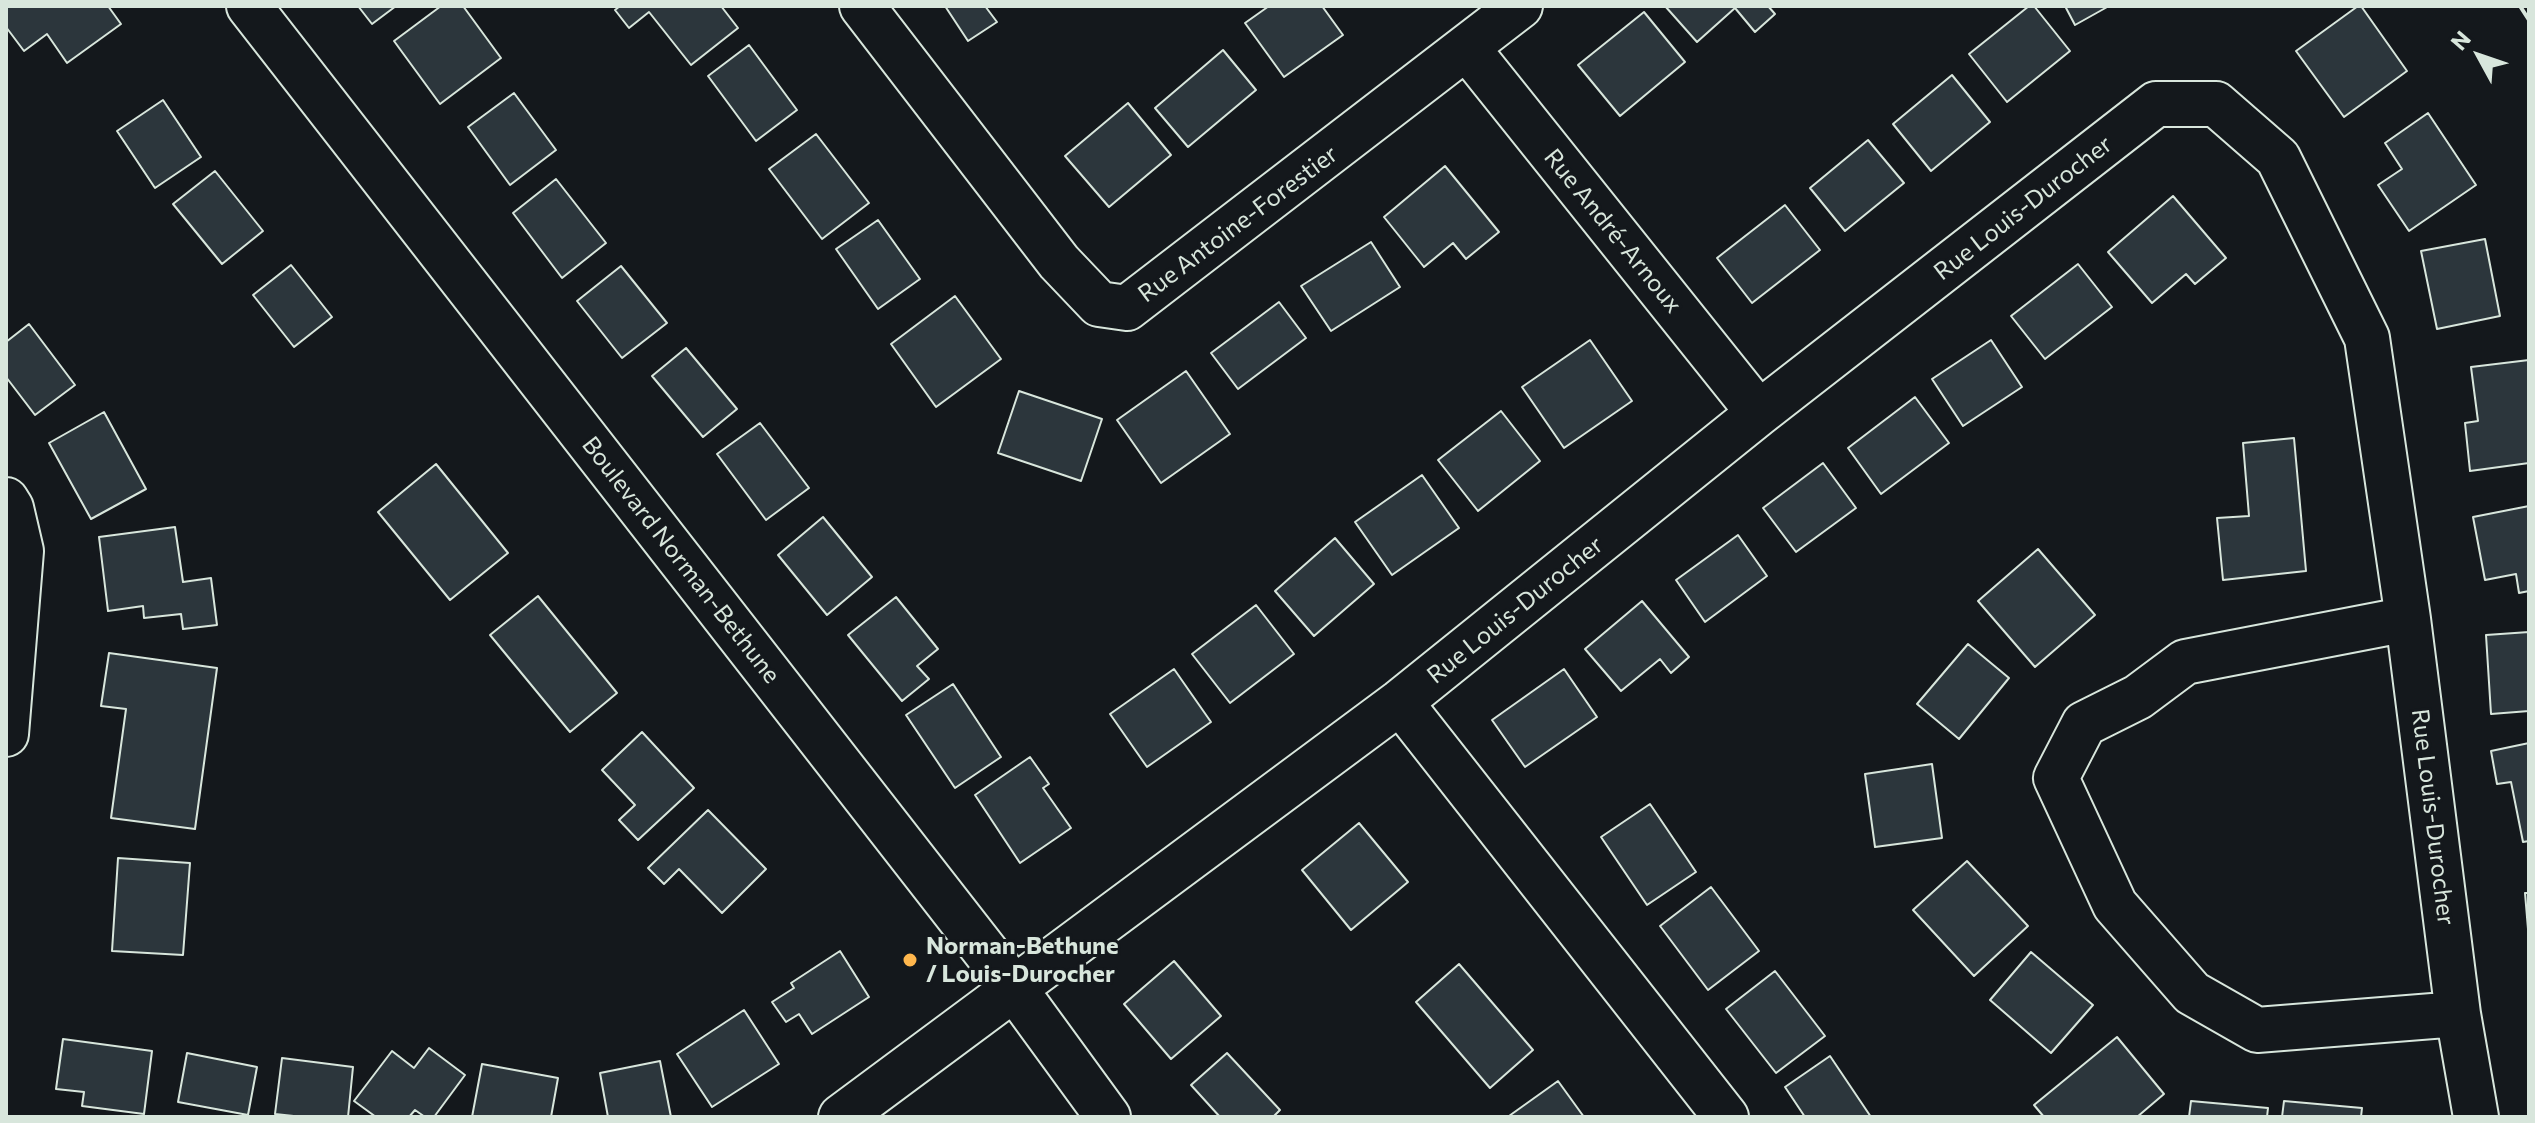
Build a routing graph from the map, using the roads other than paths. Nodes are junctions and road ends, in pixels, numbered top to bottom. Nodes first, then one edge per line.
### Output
1 (249, 6) edge
2 (862, 6) edge
3 (1520, 6) edge
4 (1467, 48) junction
5 (1759, 413) junction
6 (6, 500) edge
7 (2408, 619) junction
8 (1400, 702) junction
9 (6, 734) edge
10 (1014, 988) junction
11 (2458, 1014) junction
12 (841, 1117) edge
13 (1108, 1117) edge
14 (1726, 1117) edge
15 (2476, 1117) edge

1 - 10 street, Boulevard Norman-Bethune
2 - 4 street, Rue Antoine-Forestier
3 - 4 street, Rue Antoine-Forestier
4 - 5 street, Rue André-Arnoux
5 - 7 street, Rue Louis-Durocher
5 - 8 street, Rue Louis-Durocher
6 - 9 street
7 - 11 street, Rue Louis-Durocher
7 - 11 street
8 - 10 street, Rue Louis-Durocher
8 - 14 street
10 - 12 street, Rue Louis-Durocher
10 - 13 street, Boulevard Norman-Bethune
11 - 15 street, Rue Louis-Durocher

